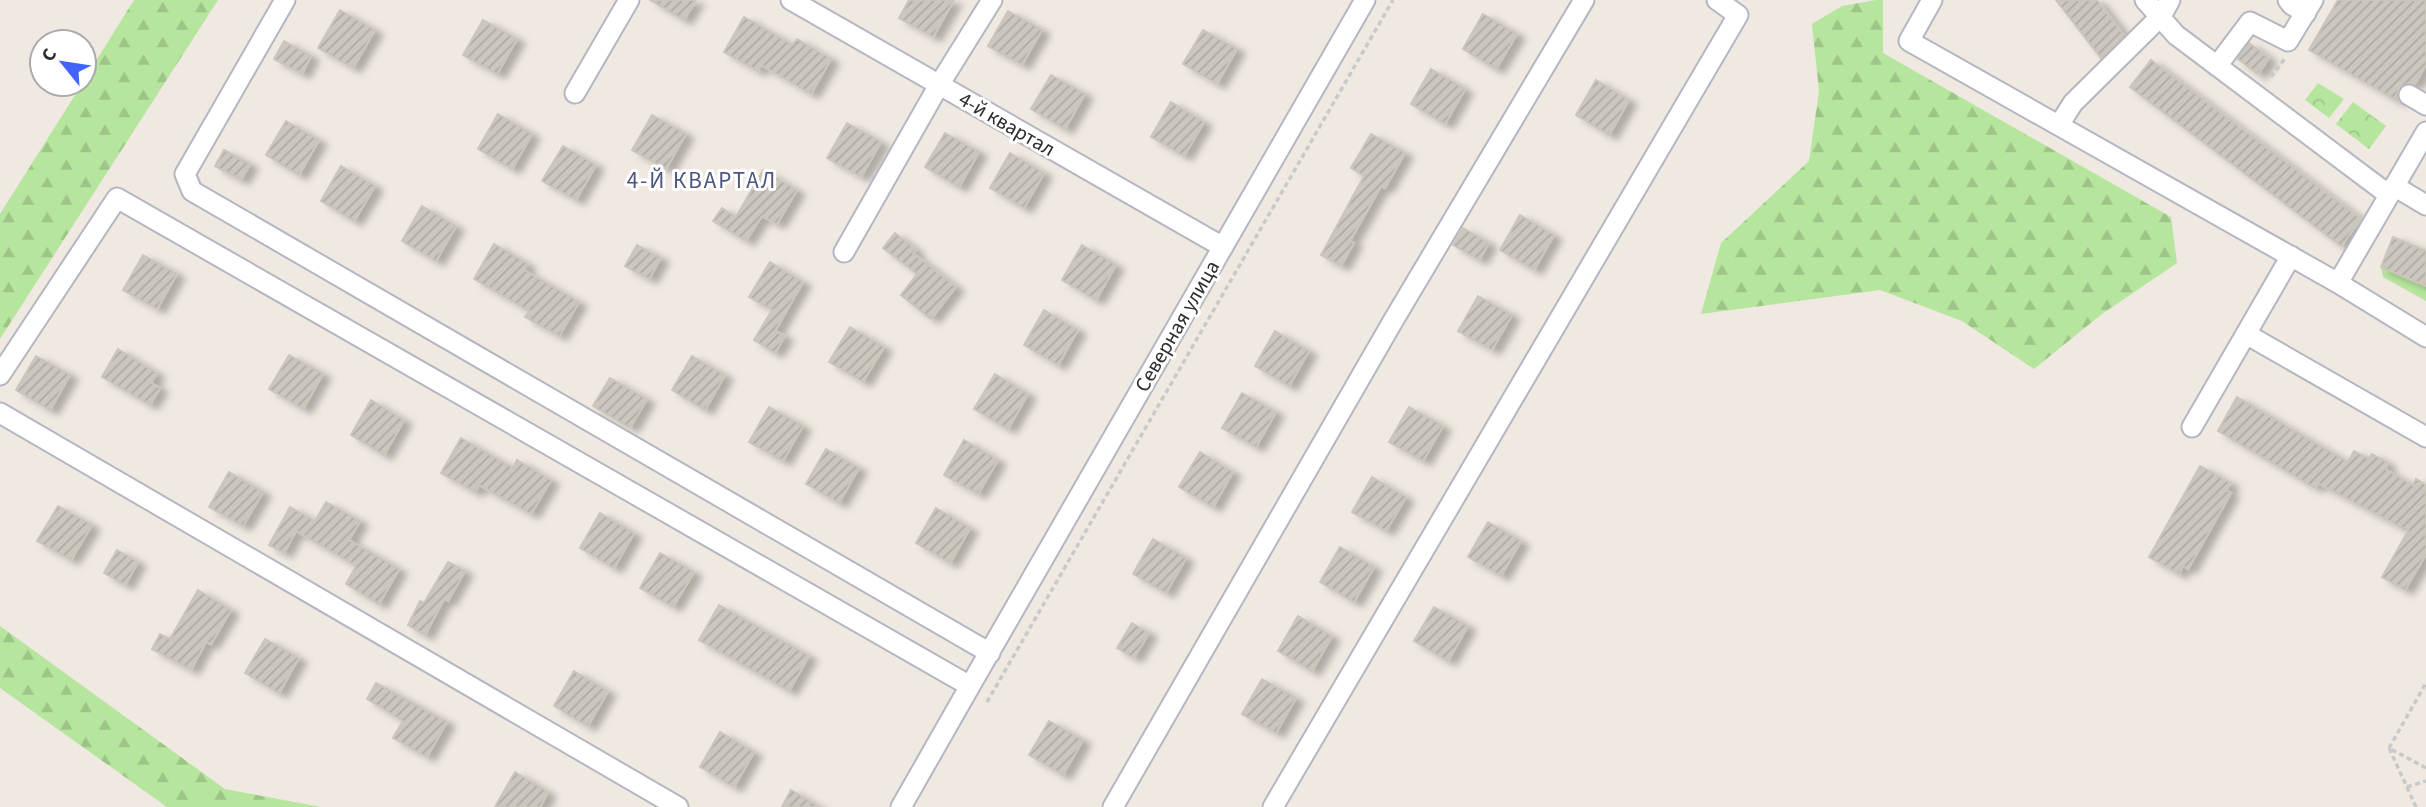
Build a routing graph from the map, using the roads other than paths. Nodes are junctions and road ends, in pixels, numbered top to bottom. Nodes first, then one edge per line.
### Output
1 (285, 0) edge
2 (629, 0) edge
3 (791, 0) edge
4 (992, 0) edge
5 (1365, 0) edge
6 (1584, 0) edge
7 (1717, 0) edge
8 (1932, 0) edge
9 (2145, 0) edge
10 (2170, 0) edge
11 (2288, 0) edge
12 (2310, 6) edge
13 (2159, 18) junction
14 (2217, 66) junction
15 (939, 85) junction
16 (575, 93) dead end
17 (2059, 125) junction
18 (2426, 131) edge
19 (2392, 191) junction
20 (2426, 205) edge
21 (1223, 247) junction
22 (844, 252) dead end
23 (2291, 256) junction
24 (2338, 283) junction
25 (2246, 334) junction
26 (2426, 337) edge
27 (0, 375) edge
28 (0, 413) edge
29 (2192, 427) dead end
30 (2426, 438) edge
31 (990, 653) junction
32 (970, 686) junction
33 (678, 807) edge
34 (901, 807) edge
35 (1113, 807) edge
36 (1273, 807) edge

1 - 31 street
2 - 16 street
3 - 15 street, 4-й квартал
4 - 15 street
5 - 21 street, Северная улица
6 - 35 street
7 - 36 street
8 - 17 street
9 - 13 street
10 - 13 street
11 - 12 street
12 - 14 street
13 - 14 street
13 - 17 street
14 - 19 street
15 - 21 street, 4-й квартал
15 - 22 street
17 - 23 street
18 - 19 street
19 - 20 street
19 - 24 street
21 - 31 street, Северная улица
23 - 24 street
23 - 25 street
24 - 26 street
25 - 29 street
25 - 30 street
27 - 32 street
28 - 33 street
31 - 32 street, Северная улица
32 - 34 street, Северная улица

